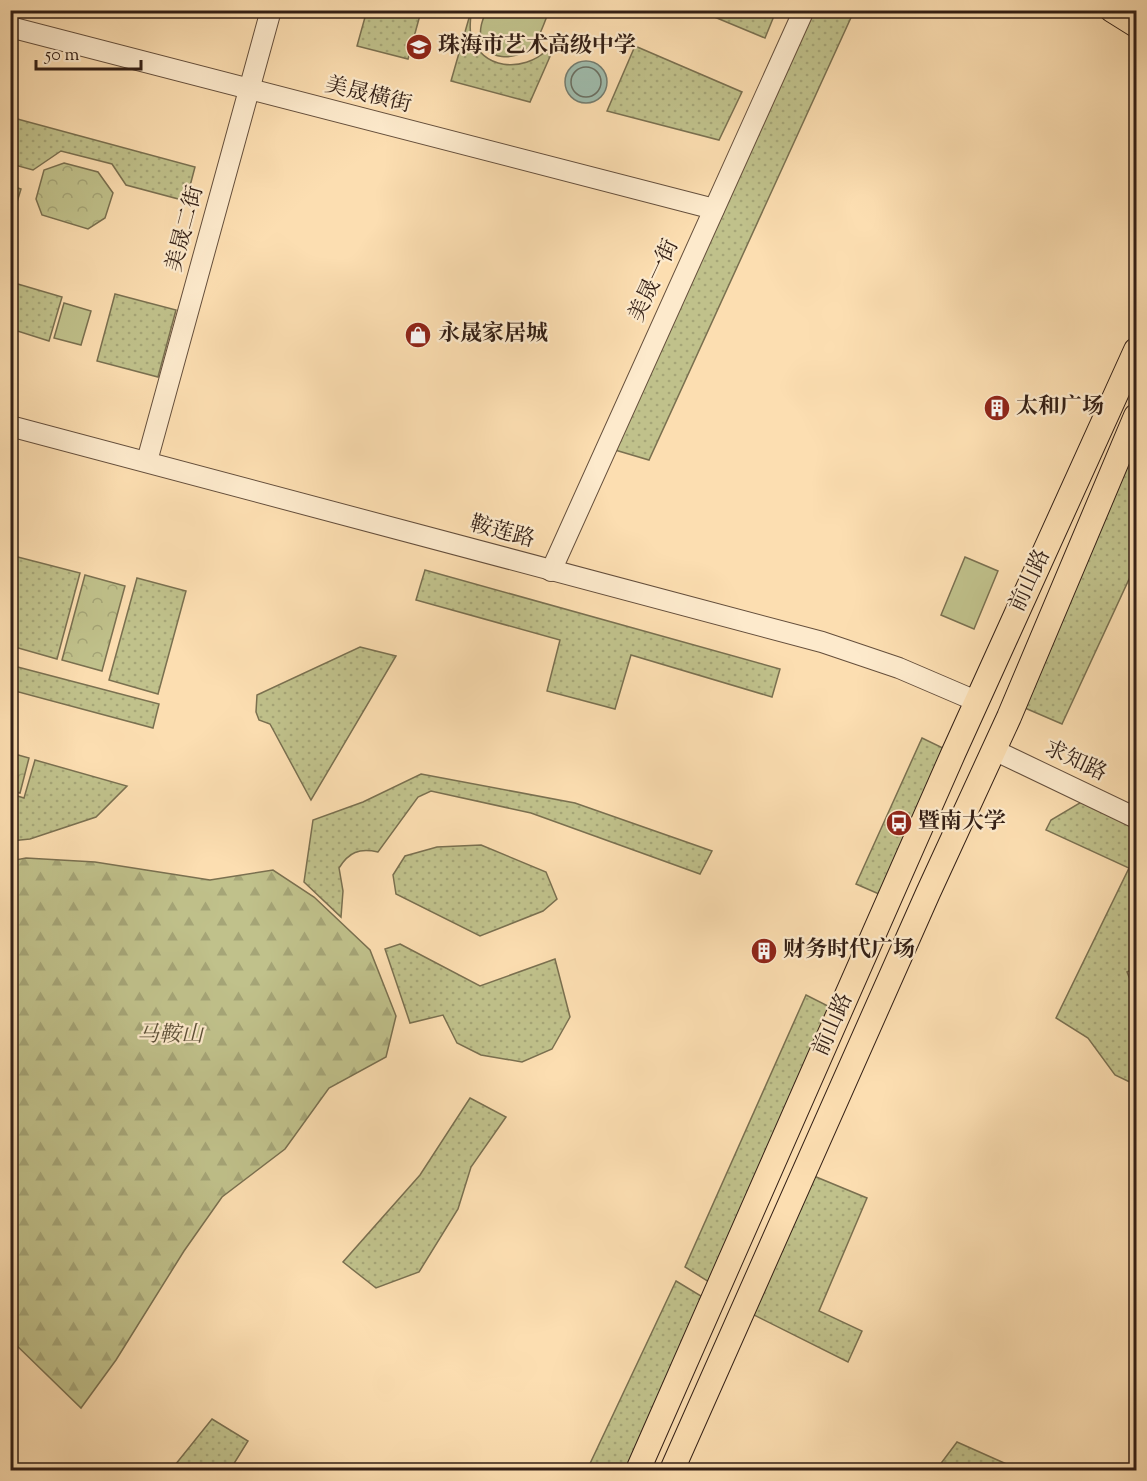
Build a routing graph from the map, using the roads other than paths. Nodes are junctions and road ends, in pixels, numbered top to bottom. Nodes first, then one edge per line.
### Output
1 (271, 10) edge
2 (804, 10) edge
3 (1112, 10) edge
4 (1137, 20) edge
5 (1137, 25) edge
6 (10, 27) edge
7 (249, 90) junction
8 (714, 209) junction
9 (1137, 350) edge
10 (1137, 416) edge
11 (10, 426) edge
12 (147, 461) junction
13 (551, 571) junction
14 (976, 701) junction
15 (994, 750) junction
16 (1137, 818) edge
17 (638, 1470) edge
18 (672, 1470) edge

1 - 7 street, 美晟二街
2 - 8 street, 美晟一街
3 - 4 main road
3 - 5 main road
6 - 7 street, 美晟橫街
7 - 8 street, 美晟橫街
7 - 12 street, 美晟二街
8 - 13 street, 美晟一街
9 - 14 main road, 前山路
10 - 15 main road, 前山路
11 - 12 street, 鞍莲路
12 - 13 street, 鞍莲路
13 - 14 street, 鞍莲路
14 - 17 main road, 前山路
15 - 16 street, 求知路
15 - 18 main road, 前山路

